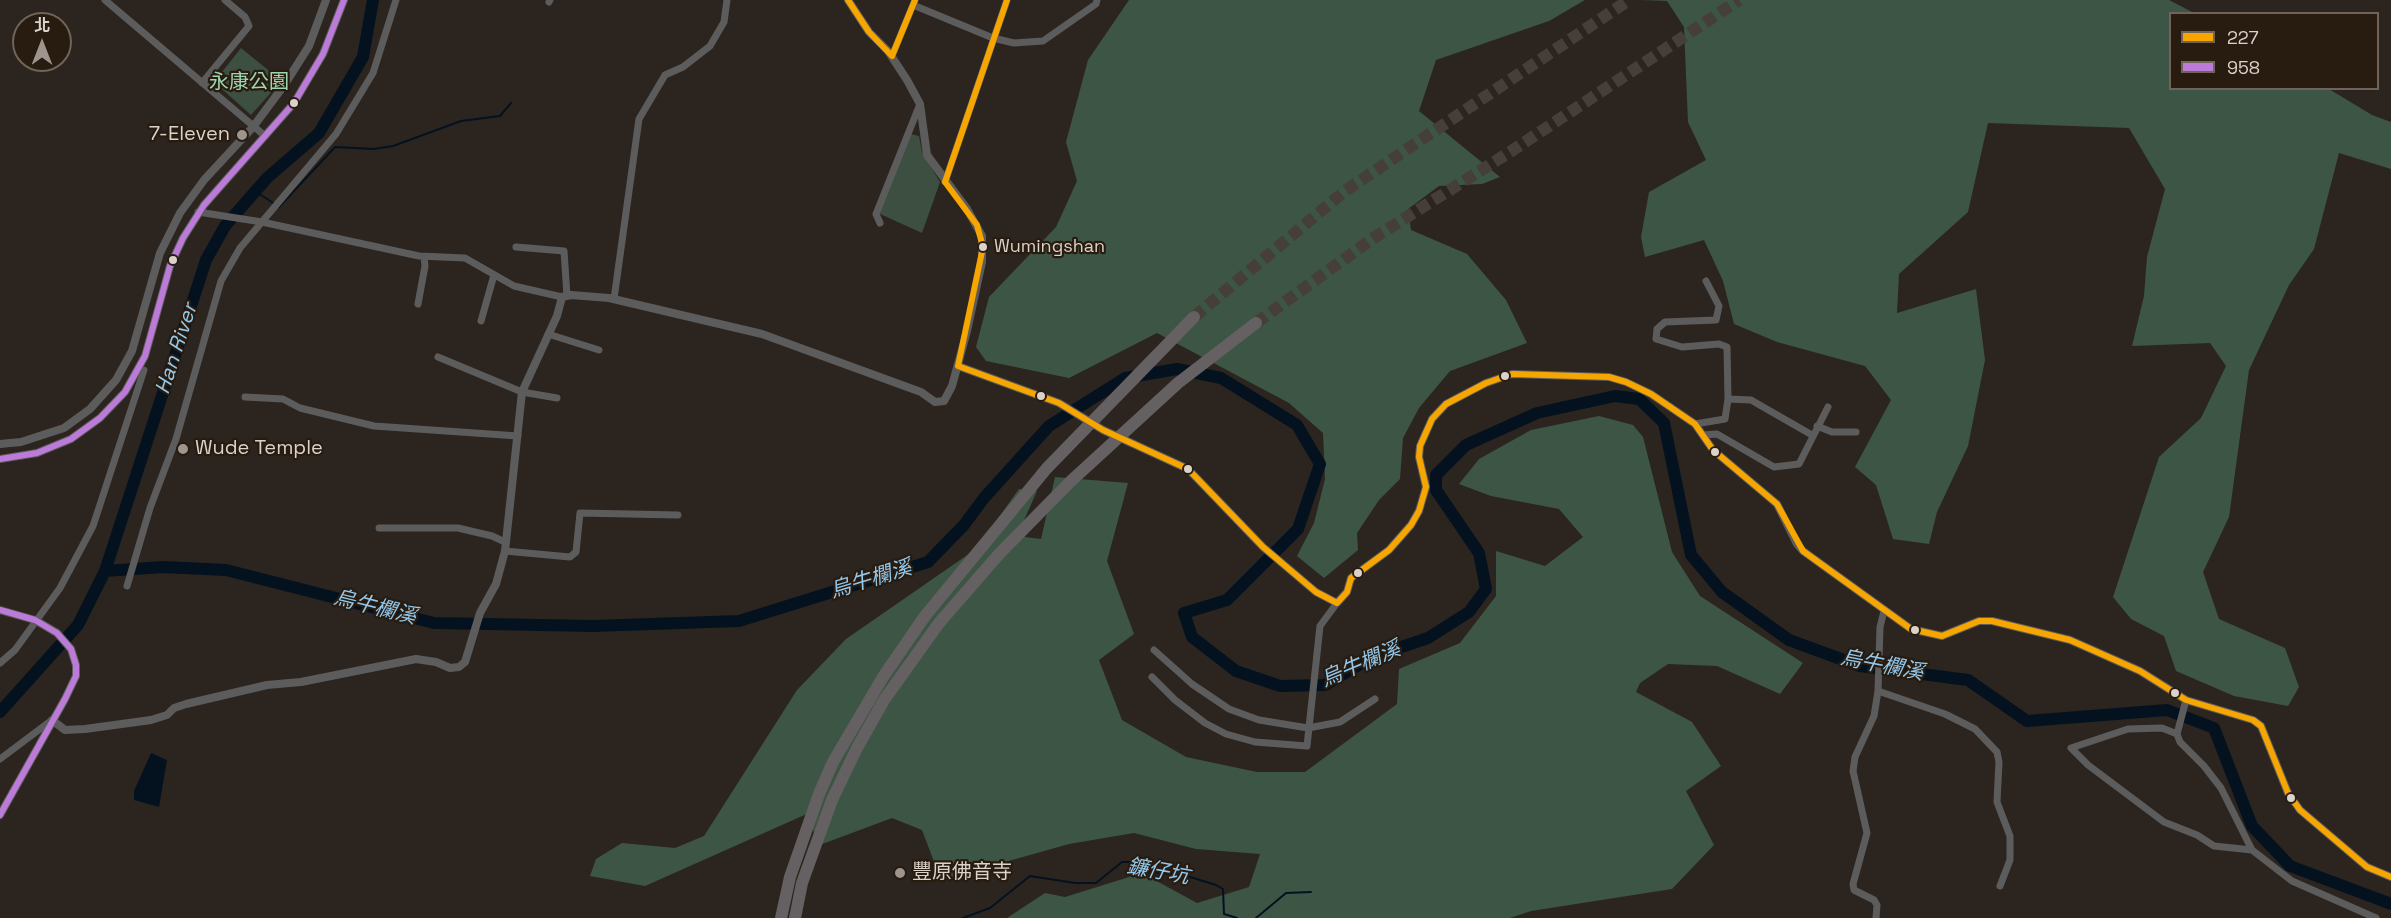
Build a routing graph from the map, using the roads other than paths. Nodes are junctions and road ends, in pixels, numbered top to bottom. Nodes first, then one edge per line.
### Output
1 (105, 0) edge
2 (225, 0) edge
3 (326, 0) edge
4 (344, 0) edge
5 (396, 0) edge
6 (727, 0) edge
7 (848, 0) edge
8 (1006, 0) edge
9 (1097, 0) edge
10 (914, 3) edge
11 (993, 38) junction
12 (892, 56) junction
13 (202, 83) junction
14 (920, 104) junction
15 (253, 127) junction
16 (265, 136) junction
17 (945, 182) junction
18 (198, 212) junction
19 (259, 222) junction
20 (880, 224) dead end
21 (516, 247) dead end
22 (424, 257) junction
23 (494, 275) junction
24 (1706, 281) dead end
25 (564, 297) junction
26 (614, 299) junction
27 (418, 304) dead end
28 (1194, 317) tunnel mouth
29 (481, 321) dead end
30 (1257, 323) tunnel mouth
31 (548, 334) junction
32 (599, 350) dead end
33 (438, 357) dead end
34 (958, 366) junction
35 (144, 370) dead end
36 (522, 392) junction
37 (244, 397) dead end
38 (557, 398) dead end
39 (1728, 399) junction
40 (1828, 407) dead end
41 (1695, 424) junction
42 (1817, 426) junction
43 (1856, 432) dead end
44 (1703, 435) junction
45 (1812, 435) junction
46 (518, 436) junction
47 (0, 444) edge
48 (0, 459) edge
49 (678, 515) dead end
50 (379, 528) dead end
51 (505, 547) junction
52 (127, 586) dead end
53 (1337, 603) junction
54 (0, 610) edge
55 (1884, 611) junction
56 (35, 620) junction
57 (1154, 650) dead end
58 (0, 663) edge
59 (1152, 677) dead end
60 (1878, 691) junction
61 (1376, 699) dead end
62 (2186, 700) junction
63 (52, 720) junction
64 (1308, 728) junction
65 (2177, 734) junction
66 (0, 759) edge
67 (0, 816) edge
68 (2252, 850) junction
69 (2391, 877) edge
70 (2000, 886) dead end
71 (782, 918) edge
72 (795, 918) edge
73 (1876, 918) edge
74 (2376, 918) edge

1 - 13 street
2 - 13 street
3 - 15 street
4 - 16 street
5 - 19 street
6 - 26 street
7 - 12 street
8 - 11 street
9 - 11 street
10 - 11 street
10 - 12 street
11 - 17 street
12 - 14 street
13 - 15 street
14 - 17 street
14 - 20 street
15 - 16 street
15 - 47 street
16 - 18 street
17 - 34 street
18 - 19 street
18 - 48 street
19 - 22 street
19 - 52 street
21 - 25 street
22 - 23 street
22 - 27 street
23 - 25 street
23 - 29 street
24 - 39 street
25 - 26 street
25 - 31 street
26 - 34 street
28 - 71 highway
30 - 72 highway
31 - 32 street
31 - 36 street
33 - 36 street
34 - 53 street
35 - 56 street
36 - 38 street
36 - 46 street
37 - 46 street
39 - 41 street
39 - 45 street
40 - 42 street
41 - 44 street
41 - 53 street
42 - 43 street
42 - 45 street
44 - 45 street
44 - 55 street
46 - 51 street
49 - 51 street
50 - 51 street
51 - 63 street
53 - 64 street
54 - 56 street
55 - 60 street
55 - 62 street
56 - 58 street
56 - 63 street
57 - 64 street
59 - 64 street
60 - 70 street
60 - 73 street
61 - 64 street
62 - 65 street
62 - 69 street
63 - 66 street
63 - 67 street
65 - 68 street
65 - 68 street
68 - 74 street

